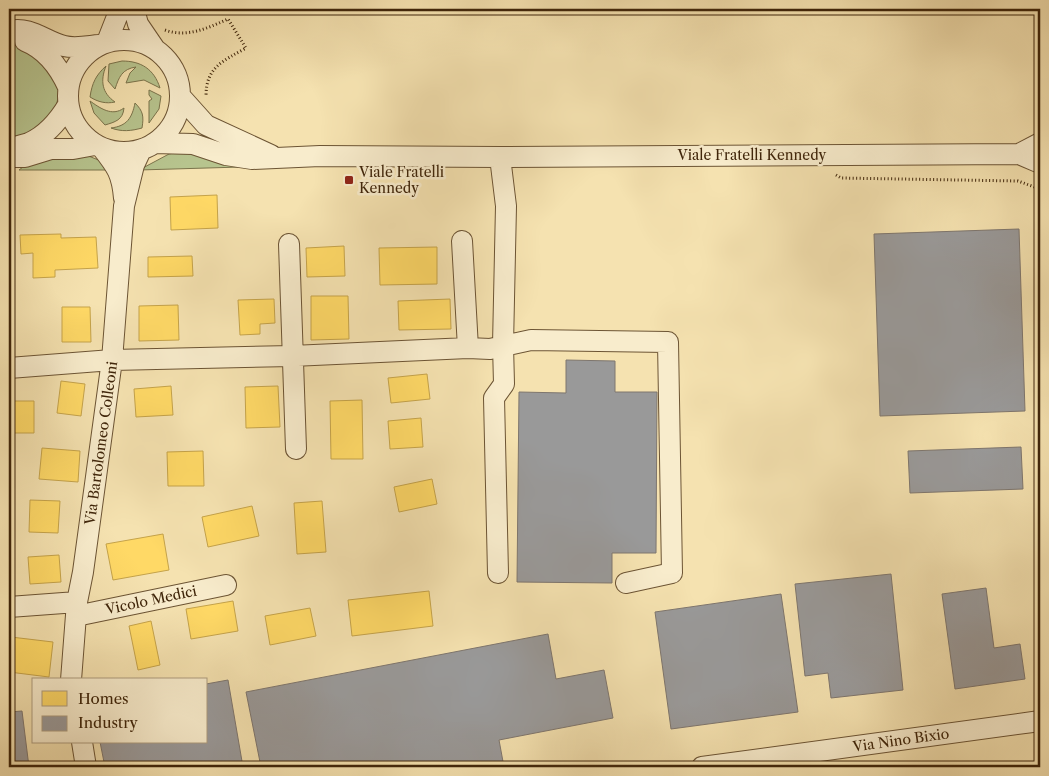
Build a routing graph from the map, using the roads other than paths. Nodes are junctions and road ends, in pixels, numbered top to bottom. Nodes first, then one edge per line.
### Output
1 (120, 9) edge
2 (134, 9) edge
3 (9, 30) edge
4 (9, 35) edge
5 (103, 44) junction
6 (155, 49) junction
7 (68, 96) junction
8 (180, 96) junction
9 (1040, 142) edge
10 (99, 147) junction
11 (148, 147) junction
12 (9, 149) edge
13 (1019, 154) junction
14 (9, 157) edge
15 (275, 157) junction
16 (500, 157) junction
17 (1040, 163) edge
18 (124, 206) junction
19 (462, 241) dead end
20 (289, 244) dead end
21 (502, 345) junction
22 (468, 348) junction
23 (292, 356) junction
24 (112, 360) junction
25 (9, 368) edge
26 (296, 449) dead end
27 (498, 573) dead end
28 (626, 583) dead end
29 (226, 584) dead end
30 (9, 607) edge
31 (77, 609) junction
32 (71, 678) edge
33 (1040, 720) edge
34 (82, 744) edge
35 (86, 767) edge
36 (702, 767) edge

1 - 5 street
2 - 6 street
3 - 5 street
4 - 7 street
5 - 6 street
5 - 7 street
6 - 8 street
7 - 10 street
7 - 12 street
8 - 11 street
8 - 15 street, Viale Fratelli Kennedy
9 - 13 street, Viale Fratelli Kennedy
10 - 11 street, Viale Fratelli Kennedy
10 - 14 street, Viale Fratelli Kennedy
10 - 18 street
11 - 15 street, Viale Fratelli Kennedy
11 - 18 street
13 - 16 street, Viale Fratelli Kennedy
13 - 17 street, Viale Fratelli Kennedy
15 - 16 street, Viale Fratelli Kennedy
16 - 21 street
18 - 24 street, Via Bartolomeo Colleoni
19 - 22 street
20 - 23 street
21 - 22 street
21 - 27 street
21 - 28 street
22 - 23 street
23 - 24 street
23 - 26 street
24 - 25 street
24 - 31 street, Via Bartolomeo Colleoni
29 - 31 street, Vicolo Medici
30 - 31 street, Vicolo Medici
31 - 32 street, Via Bartolomeo Colleoni
33 - 36 street, Via Nino Bixio
34 - 35 street

